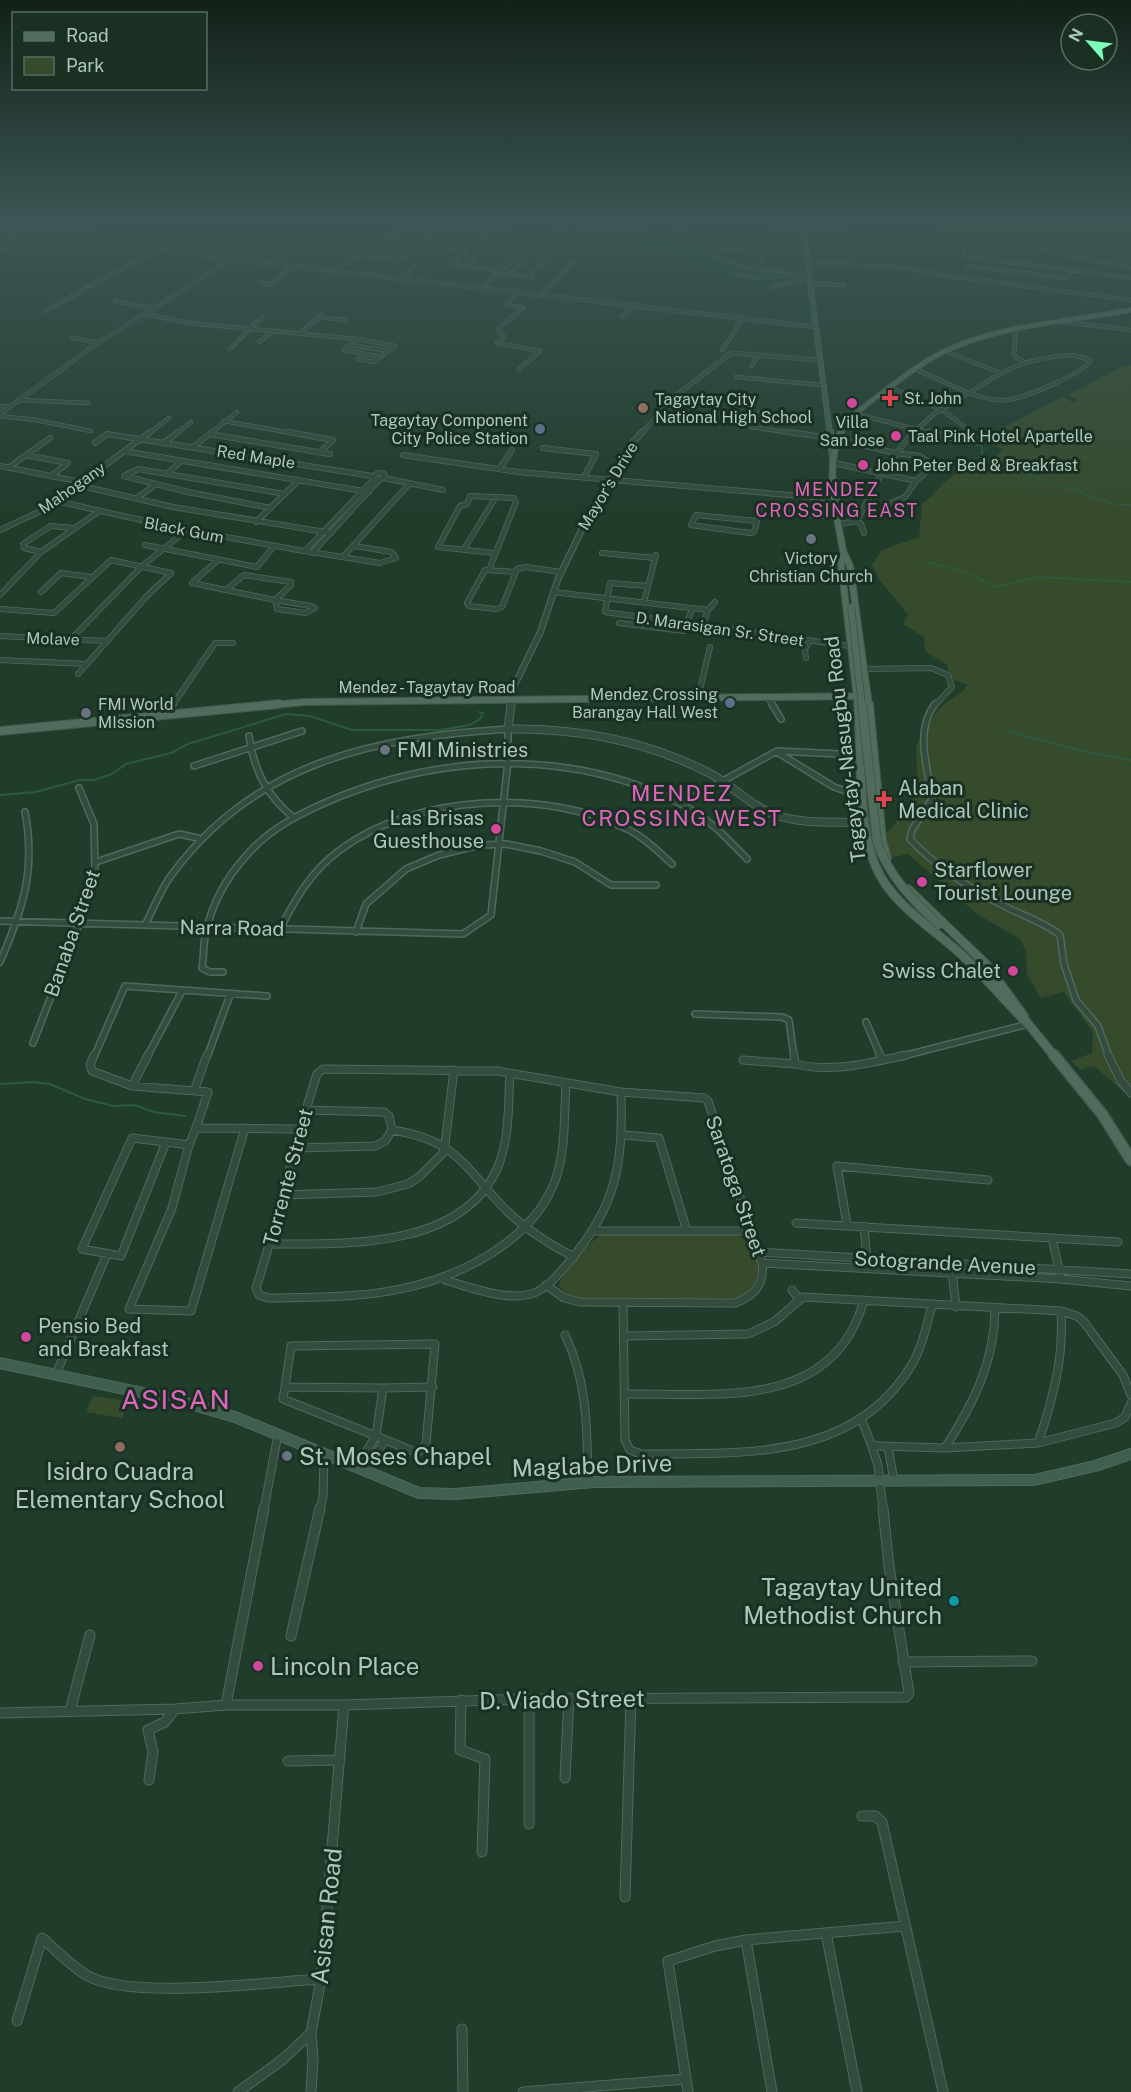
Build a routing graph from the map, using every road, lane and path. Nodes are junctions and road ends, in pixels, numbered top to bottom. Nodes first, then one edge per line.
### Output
1 (135, 320) edge
2 (172, 320) edge
3 (259, 320) edge
4 (316, 320) edge
5 (509, 320) edge
6 (742, 320) edge
7 (763, 320) edge
8 (815, 320) edge
9 (1079, 320) edge
10 (1066, 322) junction
11 (816, 327) junction
12 (249, 328) junction
13 (1016, 330) junction
14 (1131, 330) edge
15 (274, 331) junction
16 (301, 333) junction
17 (73, 338) dead end
18 (357, 339) junction
19 (259, 342) dead end
20 (375, 342) junction
21 (99, 343) junction
22 (350, 345) junction
23 (368, 348) junction
24 (230, 349) dead end
25 (722, 350) dead end
26 (388, 351) junction
27 (944, 351) junction
28 (364, 354) junction
29 (759, 354) junction
30 (381, 357) junction
31 (819, 360) junction
32 (1024, 362) junction
33 (752, 366) dead end
34 (519, 369) dead end
35 (915, 369) junction
36 (998, 372) junction
37 (736, 377) dead end
38 (822, 385) junction
39 (890, 387) junction
40 (970, 392) junction
41 (18, 400) junction
42 (88, 403) dead end
43 (0, 406) edge
44 (9, 407) junction
45 (942, 410) junction
46 (237, 412) dead end
47 (759, 413) dead end
48 (856, 414) junction
49 (0, 415) edge
50 (169, 418) dead end
51 (224, 421) junction
52 (191, 422) dead end
53 (916, 429) junction
54 (969, 430) dead end
55 (91, 431) dead end
56 (209, 434) junction
57 (834, 436) junction
58 (50, 438) dead end
59 (140, 439) junction
60 (959, 440) dead end
61 (165, 442) junction
62 (95, 443) dead end
63 (194, 447) junction
64 (543, 448) dead end
65 (512, 450) dead end
66 (124, 451) junction
67 (320, 452) junction
68 (895, 453) junction
69 (330, 454) dead end
70 (26, 455) junction
71 (404, 455) dead end
72 (834, 460) junction
73 (182, 461) junction
74 (1, 466) edge
75 (8, 468) junction
76 (499, 469) junction
77 (880, 473) junction
78 (166, 474) junction
79 (51, 476) junction
80 (584, 477) junction
81 (377, 478) junction
82 (609, 479) junction
83 (299, 480) junction
84 (916, 481) junction
85 (410, 483) junction
86 (79, 484) junction
87 (154, 485) junction
88 (443, 490) dead end
89 (363, 491) junction
90 (369, 492) junction
91 (285, 494) junction
92 (495, 497) junction
93 (137, 498) junction
94 (837, 499) junction
95 (56, 501) junction
96 (889, 504) dead end
97 (271, 508) junction
98 (98, 512) junction
99 (840, 520) junction
100 (757, 521) junction
101 (857, 521) junction
102 (256, 522) junction
103 (73, 528) junction
104 (0, 531) edge
105 (186, 531) junction
106 (324, 532) junction
107 (331, 533) junction
108 (864, 533) dead end
109 (145, 545) dead end
110 (274, 546) junction
111 (354, 546) junction
112 (166, 549) junction
113 (464, 549) junction
114 (305, 551) junction
115 (42, 552) junction
116 (312, 553) junction
117 (494, 553) junction
118 (602, 553) dead end
119 (844, 553) junction
120 (343, 557) junction
121 (218, 560) junction
122 (142, 566) junction
123 (489, 570) junction
124 (516, 572) junction
125 (562, 572) junction
126 (91, 578) junction
127 (647, 586) junction
128 (226, 590) junction
129 (41, 592) dead end
130 (553, 592) junction
131 (0, 595) edge
132 (609, 598) junction
133 (275, 600) junction
134 (644, 602) junction
135 (715, 602) dead end
136 (0, 609) edge
137 (692, 609) junction
138 (708, 610) junction
139 (619, 623) dead end
140 (686, 624) junction
141 (702, 627) junction
142 (0, 636) edge
143 (71, 639) junction
144 (107, 641) junction
145 (809, 642) junction
146 (233, 643) dead end
147 (850, 646) junction
148 (710, 647) dead end
149 (806, 658) dead end
150 (0, 660) edge
151 (87, 664) junction
152 (854, 669) junction
153 (864, 669) junction
154 (78, 674) dead end
155 (856, 696) junction
156 (868, 696) junction
157 (698, 698) junction
158 (767, 698) junction
159 (511, 699) junction
160 (166, 714) junction
161 (781, 719) dead end
162 (508, 729) junction
163 (0, 731) edge
164 (302, 731) dead end
165 (249, 736) dead end
166 (250, 748) junction
167 (777, 751) junction
168 (862, 755) junction
169 (508, 761) junction
170 (194, 766) dead end
171 (723, 781) junction
172 (79, 788) dead end
173 (264, 789) junction
174 (866, 797) junction
175 (502, 802) junction
176 (681, 804) junction
177 (25, 812) dead end
178 (294, 818) junction
179 (867, 823) junction
180 (198, 838) junction
181 (499, 844) junction
182 (747, 858) dead end
183 (96, 862) junction
184 (672, 864) dead end
185 (656, 885) dead end
186 (0, 921) edge
187 (17, 921) junction
188 (79, 924) junction
189 (144, 926) junction
190 (206, 928) junction
191 (280, 929) junction
192 (356, 932) junction
193 (0, 962) edge
194 (224, 972) dead end
195 (182, 991) junction
196 (230, 995) junction
197 (267, 996) dead end
198 (695, 1014) dead end
199 (866, 1022) dead end
200 (1028, 1024) junction
201 (33, 1043) dead end
202 (882, 1059) junction
203 (743, 1060) dead end
204 (795, 1064) junction
205 (327, 1068) joint
206 (454, 1070) junction
207 (510, 1073) junction
208 (566, 1083) junction
209 (132, 1086) junction
210 (194, 1091) junction
211 (621, 1092) junction
212 (1131, 1094) edge
213 (306, 1110) junction
214 (196, 1128) junction
215 (245, 1128) junction
216 (299, 1129) junction
217 (392, 1130) junction
218 (623, 1135) junction
219 (166, 1142) junction
220 (189, 1145) junction
221 (446, 1145) junction
222 (295, 1149) junction
223 (1131, 1160) edge
224 (988, 1180) dead end
225 (486, 1188) junction
226 (282, 1195) junction
227 (796, 1223) dead end
228 (847, 1225) junction
229 (864, 1226) junction
230 (525, 1228) junction
231 (595, 1231) junction
232 (687, 1231) junction
233 (750, 1231) junction
234 (1052, 1238) junction
235 (1118, 1242) dead end
236 (270, 1244) junction
237 (758, 1252) junction
238 (107, 1254) junction
239 (574, 1257) junction
240 (866, 1259) junction
241 (762, 1263) junction
242 (951, 1263) junction
243 (867, 1268) junction
244 (1059, 1269) junction
245 (952, 1273) junction
246 (1101, 1274) junction
247 (1121, 1274) junction
248 (1131, 1274) edge
249 (1061, 1279) junction
250 (444, 1280) junction
251 (546, 1285) junction
252 (1103, 1285) junction
253 (1128, 1286) edge
254 (792, 1290) dead end
255 (799, 1299) junction
256 (864, 1300) junction
257 (623, 1303) junction
258 (932, 1305) junction
259 (956, 1306) junction
260 (995, 1308) junction
261 (1062, 1311) junction
262 (565, 1335) dead end
263 (624, 1336) junction
264 (0, 1363) edge
265 (56, 1374) junction
266 (285, 1387) junction
267 (383, 1388) junction
268 (432, 1388) junction
269 (624, 1394) junction
270 (1131, 1395) edge
271 (1131, 1403) edge
272 (862, 1421) junction
273 (278, 1434) junction
274 (376, 1436) junction
275 (385, 1440) junction
276 (1038, 1443) junction
277 (871, 1444) junction
278 (888, 1447) junction
279 (945, 1448) junction
280 (1131, 1454) edge
281 (324, 1455) junction
282 (360, 1470) junction
283 (879, 1481) junction
284 (894, 1481) junction
285 (588, 1482) junction
286 (90, 1635) dead end
287 (291, 1636) dead end
288 (1032, 1661) dead end
289 (903, 1662) junction
290 (569, 1698) junction
291 (631, 1698) junction
292 (529, 1699) junction
293 (461, 1700) junction
294 (226, 1705) junction
295 (344, 1705) junction
296 (175, 1709) junction
297 (70, 1711) junction
298 (0, 1713) edge
299 (340, 1760) junction
300 (288, 1761) dead end
301 (565, 1778) dead end
302 (149, 1780) dead end
303 (862, 1816) dead end
304 (529, 1824) dead end
305 (482, 1852) dead end
306 (625, 1897) dead end
307 (904, 1926) junction
308 (826, 1933) junction
309 (746, 1940) junction
310 (321, 1979) junction
311 (17, 2021) dead end
312 (462, 2029) dead end
313 (311, 2033) junction
314 (686, 2079) junction
315 (607, 2089) edge
316 (238, 2092) edge
317 (311, 2092) edge
318 (463, 2092) edge
319 (525, 2092) edge
320 (688, 2092) edge
321 (772, 2092) edge
322 (857, 2092) edge
323 (943, 2092) edge

1 - 21 street
2 - 12 street
3 - 12 street
4 - 16 street
5 - 34 street
6 - 25 street
7 - 11 street
8 - 11 main road
9 - 10 main road, Tagaytay-Nasugbu Road
10 - 13 main road, Tagaytay-Nasugbu Road
10 - 14 street
11 - 31 main road
12 - 15 street
12 - 24 street
13 - 27 main road, Tagaytay-Nasugbu Road
13 - 32 street
15 - 16 street
15 - 19 street
16 - 18 street
17 - 21 street
18 - 20 street
18 - 22 street
20 - 23 street
20 - 26 street
21 - 41 street
22 - 23 street
22 - 28 street
23 - 26 street
26 - 30 street
27 - 35 main road, Tagaytay-Nasugbu Road
27 - 36 street
28 - 30 street
28 - 30 street
29 - 31 street, Mayor's Drive
29 - 33 street
29 - 82 street, Mayor's Drive
31 - 38 main road
32 - 36 street
32 - 40 street
35 - 39 main road, Tagaytay-Nasugbu Road
35 - 40 street
36 - 40 street
37 - 38 street
38 - 57 main road
39 - 45 street
39 - 48 main road, Tagaytay-Nasugbu Road
40 - 45 street
41 - 42 street
41 - 44 street
43 - 44 street
44 - 49 street
45 - 53 street
45 - 54 street
46 - 51 street
47 - 57 street
48 - 53 street
48 - 57 main road, Tagaytay-Nasugbu Road
49 - 55 street
50 - 59 street, Mahogany
51 - 56 street
51 - 67 street
52 - 61 street
53 - 60 street
53 - 68 street
56 - 63 street
56 - 67 street
57 - 68 street
57 - 72 main road, Tagaytay-Nasugbu Road
58 - 70 street
59 - 61 street, Red Maple
59 - 62 street, Red Maple
59 - 66 street, Mahogany
61 - 63 street, Red Maple
63 - 81 street, Red Maple
64 - 80 street
65 - 76 street
66 - 73 street
66 - 86 street, Mahogany
67 - 69 street
68 - 77 street
68 - 84 street
70 - 75 street
70 - 79 street
71 - 76 street
72 - 77 street
72 - 94 main road, Tagaytay-Nasugbu Road
73 - 78 street
73 - 83 street
74 - 75 street
75 - 79 street
76 - 80 street
77 - 84 street
77 - 101 street
78 - 87 street
78 - 91 street
79 - 86 street
80 - 82 street
81 - 85 street, Red Maple
81 - 89 street
81 - 90 street
82 - 94 street
82 - 125 street, Mayor's Drive
83 - 89 street
83 - 91 street
84 - 96 street
85 - 88 street, Red Maple
85 - 111 street
86 - 93 street
86 - 95 street, Mahogany
87 - 93 street
87 - 97 street
89 - 90 street
89 - 106 street
90 - 107 street
91 - 97 street
92 - 113 street
92 - 113 street
92 - 117 street
93 - 102 street
94 - 99 main road, Tagaytay-Nasugbu Road
95 - 98 street, Black Gum
95 - 104 street, Mahogany
97 - 102 street
98 - 103 street
98 - 105 street, Black Gum
99 - 100 street
99 - 101 street
99 - 119 main road, Tagaytay-Nasugbu Road
100 - 100 street
101 - 108 street
102 - 106 street
103 - 115 street
103 - 115 street
105 - 110 street, Black Gum
105 - 112 street
106 - 107 street
106 - 114 street
107 - 116 street
109 - 112 street
110 - 114 street, Black Gum
110 - 121 street
111 - 120 street
111 - 120 street, Black Gum
112 - 121 street
112 - 122 street
113 - 117 street
114 - 116 street, Black Gum
115 - 131 street
116 - 120 street, Black Gum
117 - 123 street
118 - 127 street
119 - 147 main road, Tagaytay-Nasugbu Road
119 - 153 main road, Tagaytay-Nasugbu Road
119 - 200 main road, Tagaytay-Nasugbu Road, bridge
121 - 128 street
122 - 126 street
122 - 143 street
122 - 144 street
123 - 124 street
123 - 124 street
124 - 125 street
125 - 130 street, Mayor's Drive
126 - 129 street
126 - 136 street
127 - 132 street
127 - 134 street
128 - 133 street
128 - 133 street
130 - 132 street
130 - 159 street, Mayor's Drive
132 - 134 street
132 - 140 street, D. Marasigan Sr. Street
133 - 133 street
134 - 137 street
135 - 138 street
137 - 138 street
137 - 140 street
138 - 141 street
139 - 140 street
140 - 141 street, D. Marasigan Sr. Street
141 - 145 street, D. Marasigan Sr. Street
142 - 143 street, Molave
143 - 144 street, Molave
144 - 151 street
145 - 147 street, D. Marasigan Sr. Street
145 - 149 street
146 - 160 street
147 - 152 main road, Tagaytay-Nasugbu Road
148 - 157 street
150 - 151 street
151 - 154 street
152 - 153 street
152 - 155 main road, Tagaytay-Nasugbu Road
153 - 156 main road, Tagaytay-Nasugbu Road
153 - 212 street
155 - 156 main road, Mendez - Tagaytay Road
155 - 158 main road, Mendez - Tagaytay Road
155 - 168 main road, Tagaytay-Nasugbu Road
156 - 200 main road, Tagaytay-Nasugbu Road
157 - 158 main road, Mendez - Tagaytay Road
157 - 159 main road, Mendez - Tagaytay Road
158 - 161 street
159 - 160 main road, Mendez - Tagaytay Road
159 - 162 street, Mayor's Drive
160 - 163 main road, Mendez - Tagaytay Road
162 - 169 street
162 - 171 street
162 - 173 street
164 - 166 street
165 - 166 street
166 - 170 street
166 - 173 street
167 - 168 street
167 - 171 street
167 - 174 street
168 - 174 main road, Tagaytay-Nasugbu Road
169 - 175 street
169 - 176 street
169 - 178 street
171 - 176 street
171 - 179 street
172 - 183 street, Banaba Street
173 - 178 street
173 - 180 street
174 - 179 main road, Tagaytay-Nasugbu Road
175 - 181 street
175 - 184 street
175 - 191 street
176 - 182 street
177 - 187 street
178 - 190 street
179 - 200 main road, Tagaytay-Nasugbu Road
180 - 183 street
180 - 189 street
181 - 185 street
181 - 192 street
181 - 192 street, Narra Road
183 - 188 street, Banaba Street
186 - 187 street, Narra Road
187 - 188 street, Narra Road
187 - 193 street
188 - 189 street, Narra Road
188 - 201 street, Banaba Street
189 - 190 street, Narra Road
190 - 191 street, Narra Road
190 - 194 street
191 - 192 street, Narra Road
195 - 196 street
195 - 209 street
195 - 209 street
196 - 197 street
196 - 210 street
198 - 204 street
199 - 202 street
200 - 202 street
200 - 223 main road, Tagaytay-Nasugbu Road
202 - 204 street
203 - 204 street
205 - 206 street, Saratoga Street
205 - 213 street, Torrente Street
206 - 207 street, Saratoga Street
206 - 221 street
207 - 208 street, Saratoga Street
207 - 225 street
208 - 211 street, Saratoga Street
208 - 230 street
209 - 210 street
210 - 214 street
211 - 218 street
211 - 233 street, Saratoga Street
213 - 216 street, Torrente Street
213 - 217 street
214 - 215 street
214 - 220 street
215 - 216 street
215 - 220 street
216 - 222 street, Torrente Street
217 - 221 street
217 - 222 street
218 - 231 street
218 - 232 street
219 - 220 street
219 - 238 street
219 - 238 street
221 - 225 street
221 - 226 street
222 - 226 street, Torrente Street
224 - 228 street
225 - 230 street
225 - 236 street
226 - 236 street, Torrente Street
227 - 228 street
228 - 229 street
229 - 234 street
229 - 240 street
230 - 239 street
230 - 250 street
231 - 232 street
231 - 239 street
232 - 233 street
233 - 237 street, Saratoga Street
234 - 235 street
234 - 244 street
236 - 250 street, Torrente Street
237 - 240 street, Sotogrande Avenue
237 - 241 street, Saratoga Street
238 - 265 street
239 - 251 street
240 - 242 street, Sotogrande Avenue
240 - 243 street
241 - 243 street, Sotogrande Avenue
241 - 257 street, Saratoga Street
242 - 244 street, Sotogrande Avenue
242 - 245 street
243 - 245 street, Sotogrande Avenue
244 - 246 street, Sotogrande Avenue
244 - 249 street
245 - 249 street, Sotogrande Avenue
245 - 259 street
246 - 247 street, Sotogrande Avenue
246 - 252 street
247 - 248 street, Sotogrande Avenue
247 - 253 street
249 - 252 street, Sotogrande Avenue
250 - 251 street
251 - 257 street, Saratoga Street
252 - 253 street, Sotogrande Avenue
254 - 255 street
255 - 256 street
255 - 263 street
256 - 258 street
256 - 269 street
257 - 263 street
258 - 259 street
258 - 272 street
259 - 260 street
260 - 261 street
260 - 279 street
261 - 270 street
261 - 276 street
262 - 285 street
263 - 269 street
264 - 265 main road, Maglabe Drive
265 - 273 main road, Maglabe Drive
266 - 267 street
266 - 268 street
266 - 274 street
267 - 268 street
267 - 274 street
268 - 275 street
269 - 272 street
271 - 276 street
272 - 277 street, D. Viado Street
273 - 281 main road, Maglabe Drive
273 - 294 street
274 - 275 street
274 - 282 street
275 - 282 street
276 - 279 street
277 - 278 street
277 - 283 street, D. Viado Street
278 - 279 street
278 - 284 street
280 - 284 main road, Maglabe Drive
281 - 282 main road, Maglabe Drive
281 - 287 street
282 - 285 main road, Maglabe Drive
283 - 284 main road, Maglabe Drive
283 - 285 main road, Maglabe Drive
283 - 289 street, D. Viado Street
286 - 297 street
288 - 289 street
289 - 291 street, D. Viado Street
290 - 291 street, D. Viado Street
290 - 292 street, D. Viado Street
290 - 301 street
291 - 306 street
292 - 293 street, D. Viado Street
292 - 304 street
293 - 295 street, D. Viado Street
293 - 305 street
294 - 295 street, D. Viado Street
294 - 296 street, D. Viado Street
295 - 299 street, Asisan Road
296 - 297 street, D. Viado Street
296 - 302 street
297 - 298 street, D. Viado Street
299 - 300 street
299 - 310 street, Asisan Road
303 - 307 street
307 - 308 street
307 - 323 street
308 - 309 street
308 - 322 street
309 - 314 street
309 - 321 street
310 - 311 street
310 - 313 street, Asisan Road
312 - 318 street
313 - 316 street
313 - 317 street, Asisan Road
314 - 315 street
314 - 320 street
315 - 319 street

